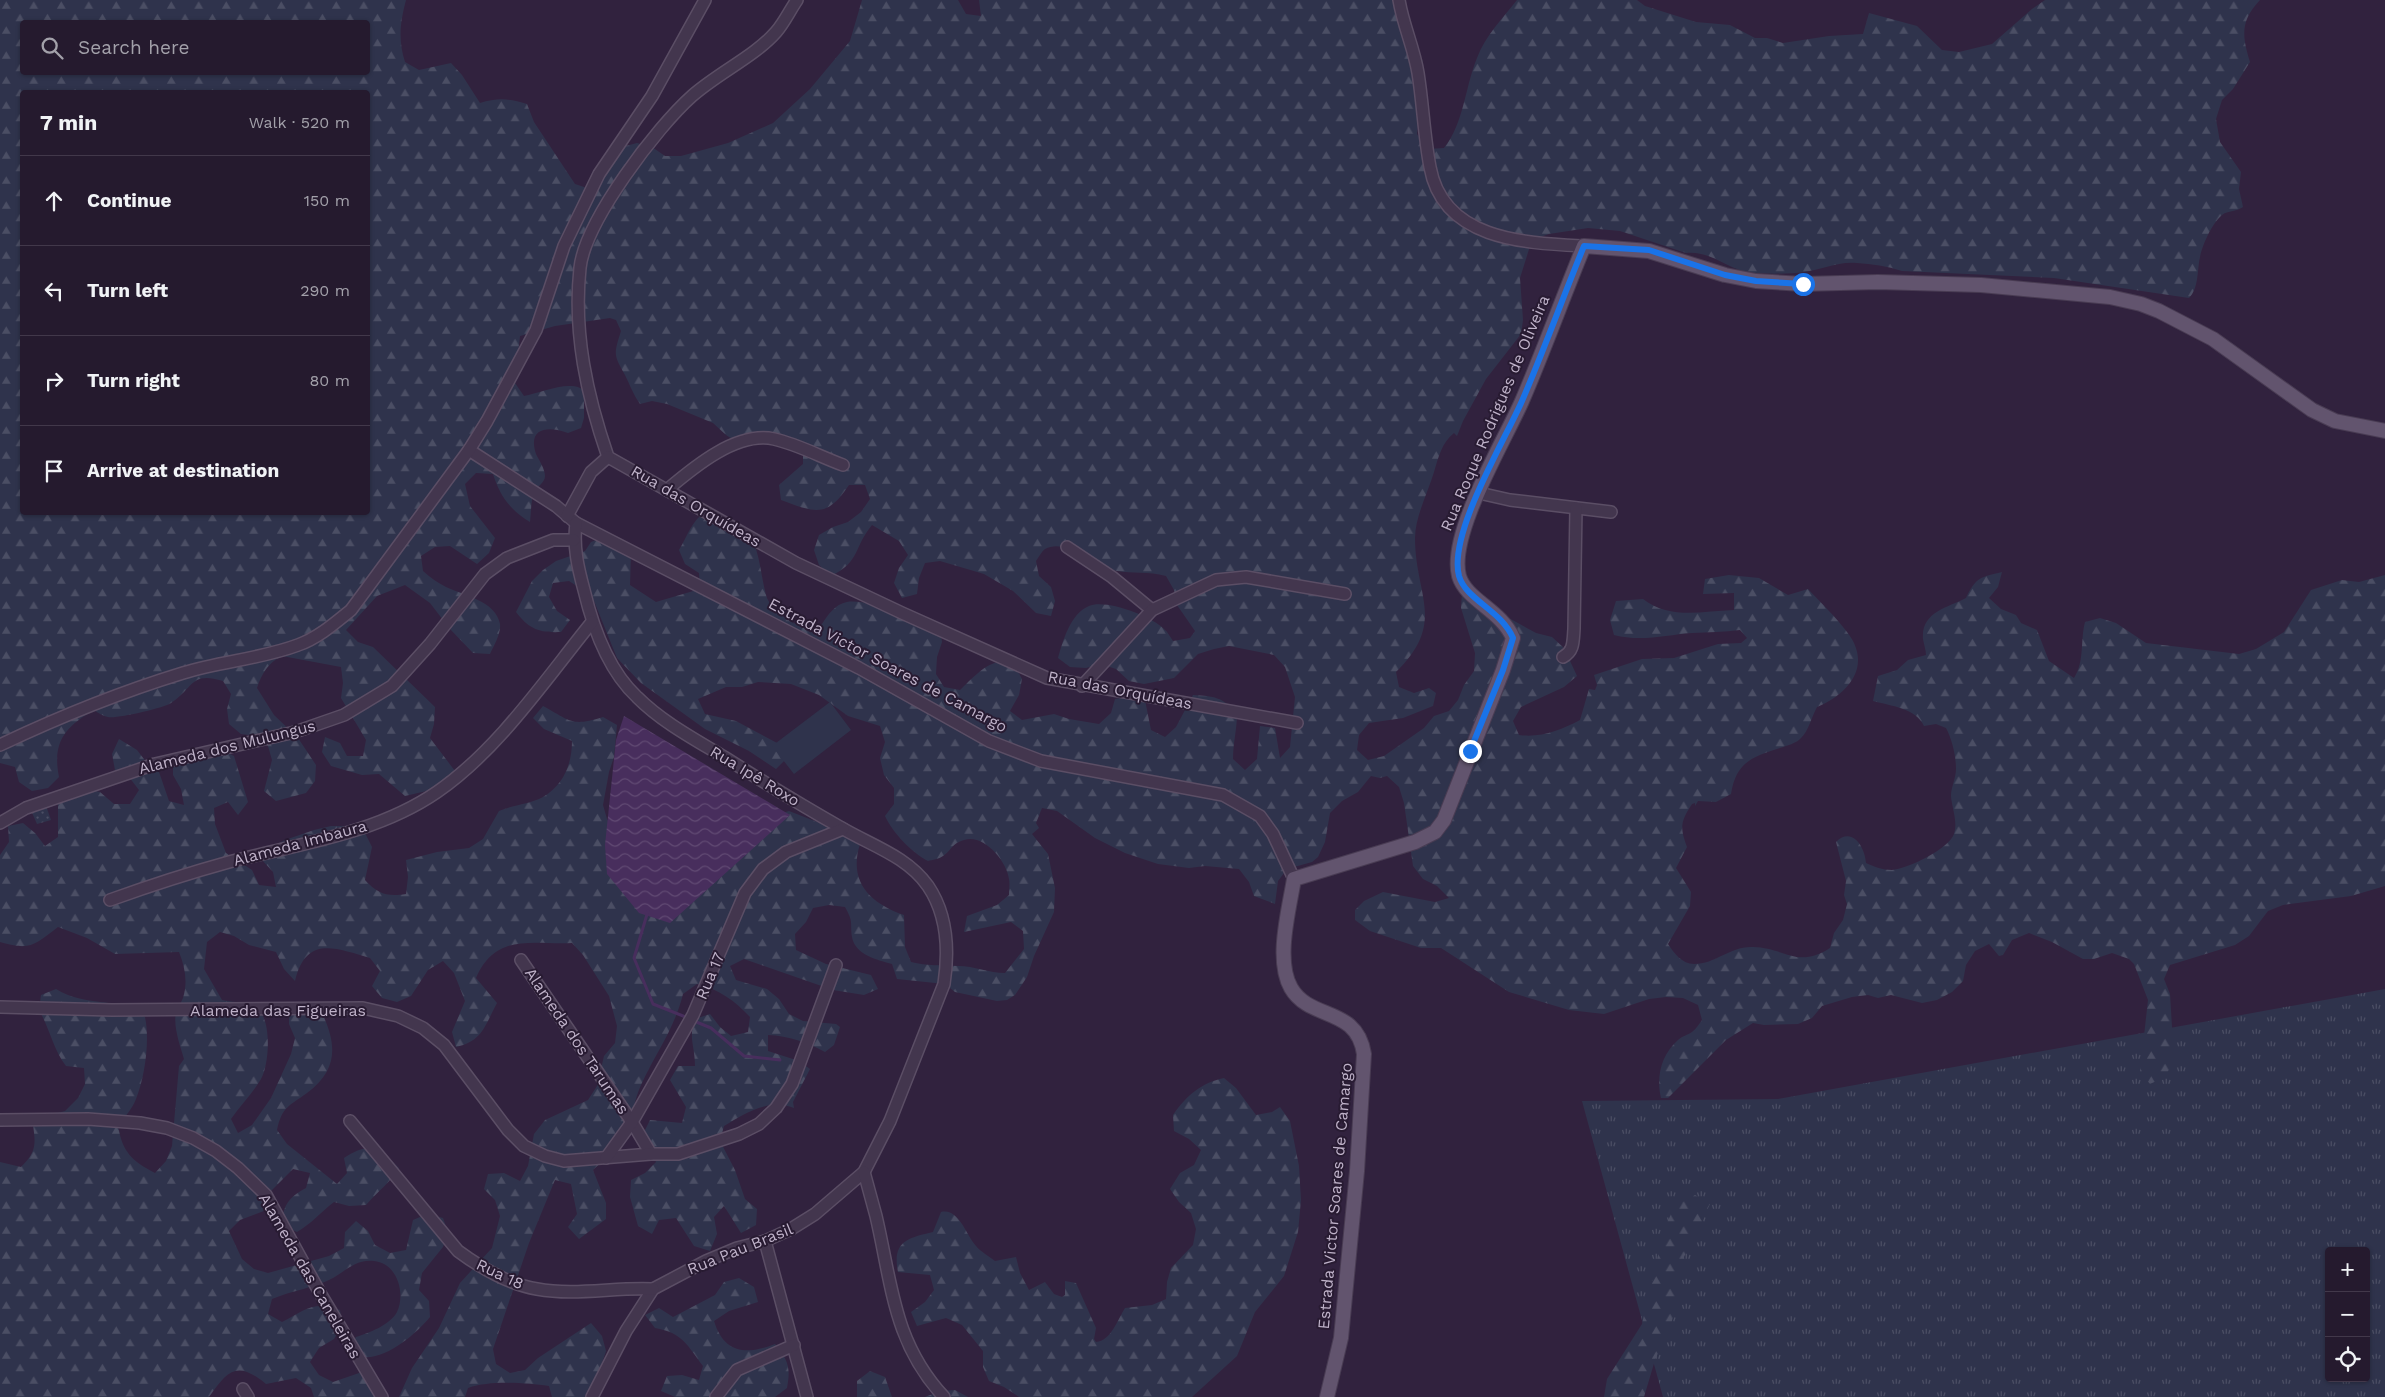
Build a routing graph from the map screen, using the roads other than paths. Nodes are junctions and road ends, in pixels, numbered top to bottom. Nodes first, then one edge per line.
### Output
1 (706, 0) edge
2 (797, 0) edge
3 (1399, 0) edge
4 (1584, 246) junction
5 (2385, 430) edge
6 (469, 450) junction
7 (608, 457) junction
8 (843, 465) dead end
9 (668, 490) junction
10 (1479, 493) junction
11 (1576, 508) junction
12 (1611, 512) dead end
13 (572, 519) junction
14 (574, 540) junction
15 (1067, 547) dead end
16 (1345, 594) dead end
17 (1152, 610) junction
18 (592, 622) junction
19 (1563, 657) dead end
20 (1082, 686) junction
21 (1297, 723) dead end
22 (0, 745) edge
23 (0, 822) edge
24 (843, 829) junction
25 (1294, 879) junction
26 (110, 900) dead end
27 (939, 907) joint
28 (521, 960) dead end
29 (836, 965) dead end
30 (0, 1007) edge
31 (0, 1120) edge
32 (350, 1121) dead end
33 (632, 1122) junction
34 (651, 1154) junction
35 (606, 1158) junction
36 (864, 1172) junction
37 (765, 1241) junction
38 (653, 1289) junction
39 (794, 1345) junction
40 (382, 1397) edge
41 (592, 1397) edge
42 (716, 1397) edge
43 (807, 1397) edge
44 (944, 1397) edge
45 (1327, 1397) edge

1 - 6 street
2 - 7 street
3 - 4 street
4 - 5 main road
4 - 10 main road, Rua Roque Rodrigues de Oliveira
6 - 13 street, Estrada Victor Soares de Camargo
6 - 22 street
7 - 9 street, Rua das Orquídeas
7 - 13 street
8 - 9 street
9 - 20 street, Rua das Orquídeas
10 - 11 street
10 - 25 main road, Rua Roque Rodrigues de Oliveira
11 - 12 street
11 - 19 street
13 - 14 street, Rua Ipê Roxo
13 - 25 street, Estrada Victor Soares de Camargo
14 - 18 street, Rua Ipê Roxo
14 - 23 street, Alameda dos Mulungus
15 - 17 street
16 - 17 street
17 - 20 street
18 - 24 street, Rua Ipê Roxo
18 - 26 street, Alameda Imbaura
20 - 21 street, Rua das Orquídeas
24 - 27 street, Rua Ipê Roxo
24 - 33 street, Rua 17
25 - 45 main road, Estrada Victor Soares de Camargo
27 - 36 street, Rua Pau Brasil
28 - 33 street, Alameda dos Tarumas
29 - 34 street, Alameda das Figueiras
30 - 35 street, Alameda das Figueiras
31 - 40 street, Alameda das Caneleiras
32 - 38 street, Rua 18
33 - 34 street, Alameda dos Tarumas
33 - 35 street, Rua 17
34 - 35 street, Alameda das Figueiras
36 - 37 street, Rua Pau Brasil
36 - 44 street
37 - 38 street, Rua Pau Brasil
37 - 39 street
38 - 41 street, Rua Pau Brasil
39 - 42 street
39 - 43 street

